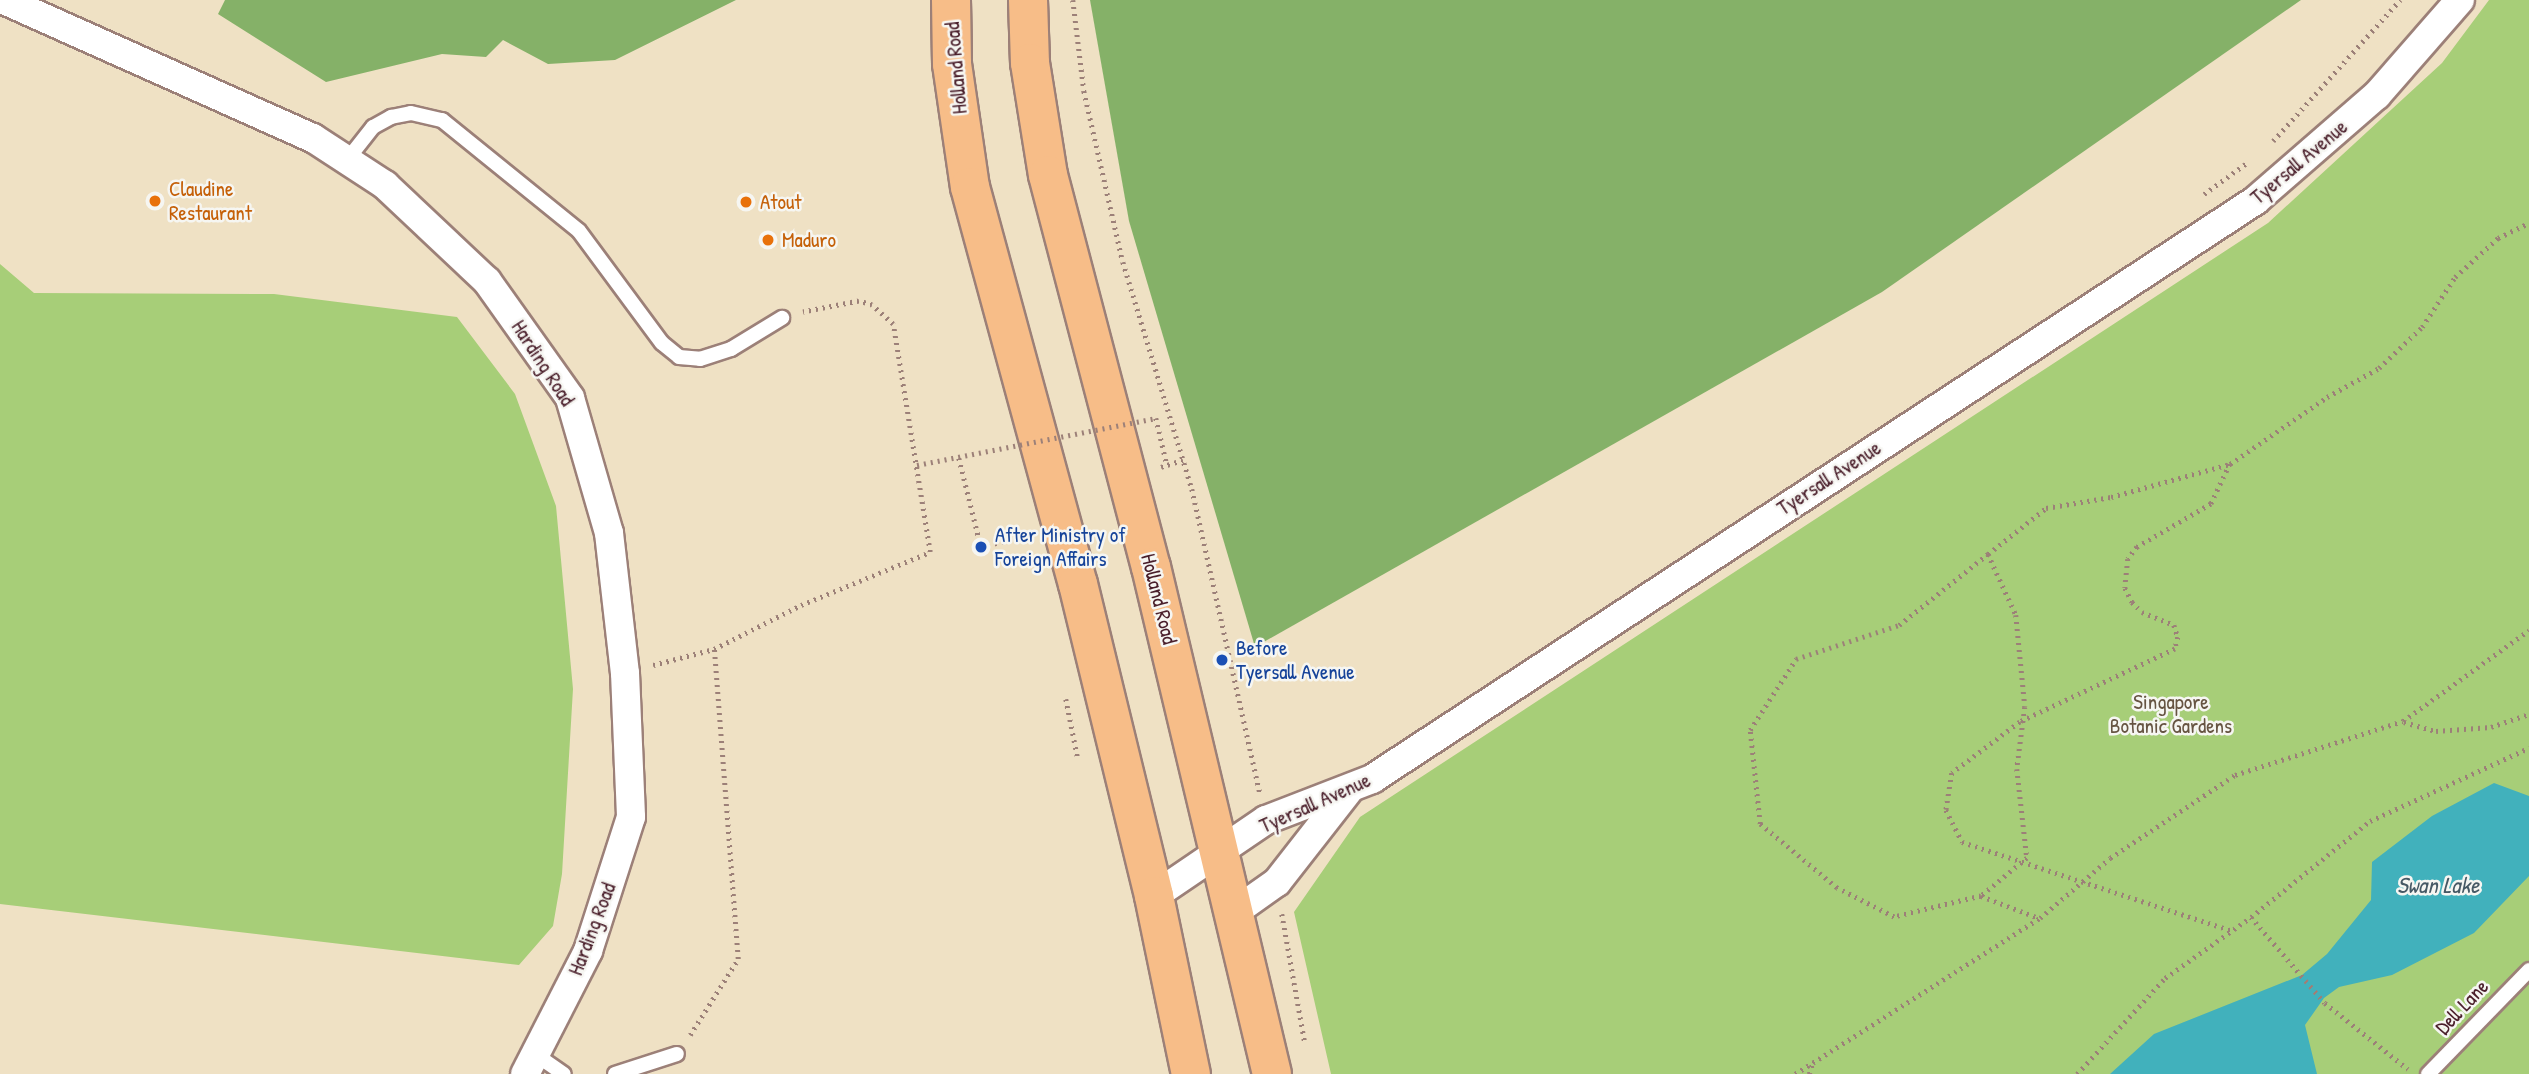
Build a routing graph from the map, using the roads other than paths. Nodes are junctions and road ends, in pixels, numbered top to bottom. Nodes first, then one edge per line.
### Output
1 (4, 0) edge
2 (951, 0) edge
3 (1028, 0) edge
4 (2460, 0) edge
5 (347, 160) junction
6 (782, 318) road end
7 (1349, 790) junction
8 (1221, 854) junction
9 (1154, 895) junction
10 (1236, 911) junction
11 (2529, 970) edge
12 (677, 1054) road end
13 (530, 1064) edge
14 (564, 1074) edge
15 (615, 1074) edge
16 (1191, 1074) edge
17 (1272, 1074) edge
18 (2428, 1074) edge

1 - 5 street, Harding Road
2 - 9 main road, Holland Road
3 - 8 main road, Holland Road
4 - 7 street, Tyersall Avenue
5 - 6 lane
5 - 13 street, Harding Road
7 - 8 street, Tyersall Avenue
7 - 10 street
8 - 9 street, Tyersall Avenue
8 - 10 main road, Holland Road
9 - 16 main road, Holland Road
10 - 17 main road, Holland Road
11 - 18 lane, Dell Lane
12 - 15 lane
13 - 14 lane

